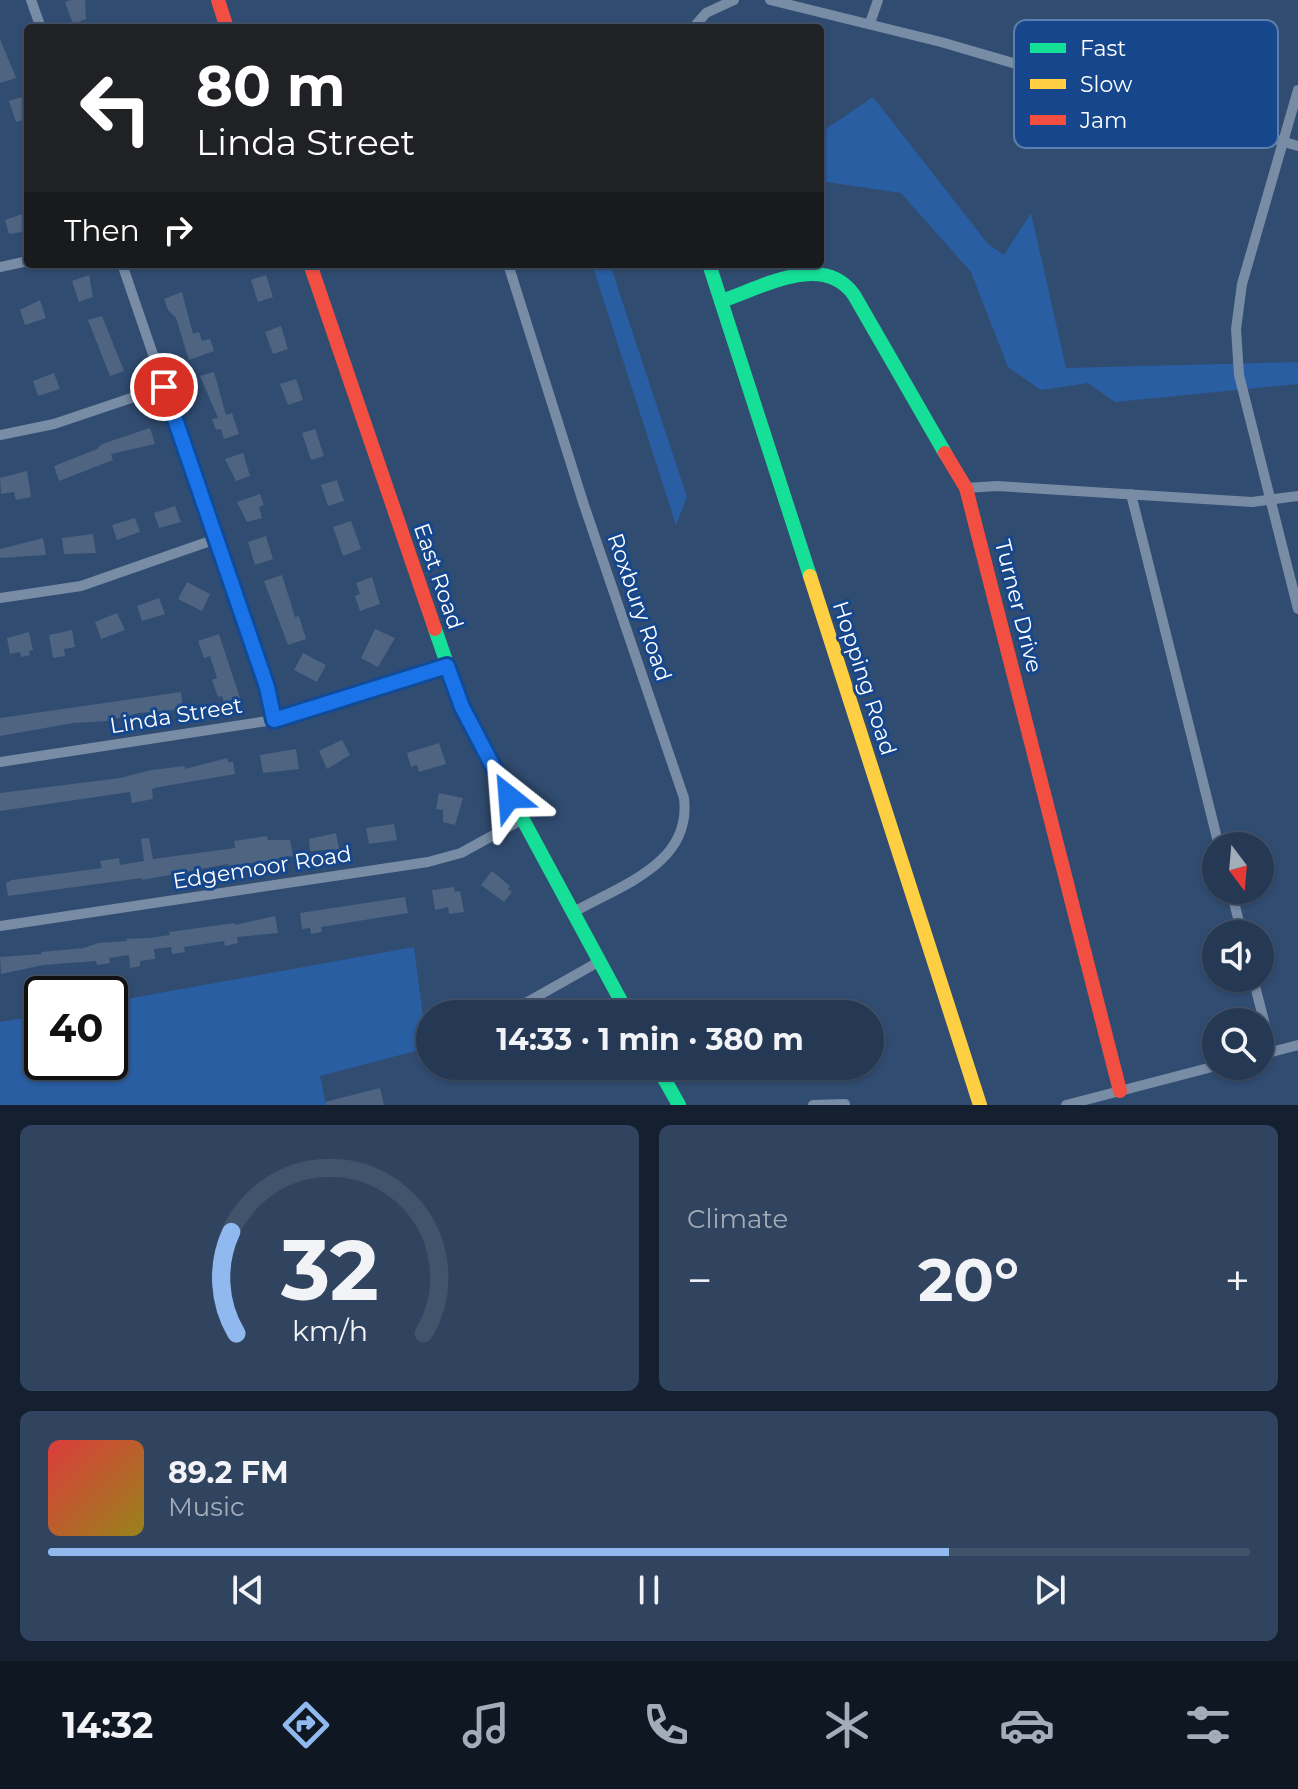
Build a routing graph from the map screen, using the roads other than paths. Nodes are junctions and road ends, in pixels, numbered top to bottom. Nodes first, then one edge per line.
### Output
1 (31, 0) edge
2 (218, 0) edge
3 (734, 0) edge
4 (770, 0) edge
5 (878, 0) edge
6 (870, 23) junction
7 (40, 24) edge
8 (226, 24) edge
9 (696, 24) edge
10 (1014, 64) edge
11 (1298, 90) edge
12 (1278, 140) edge
13 (1283, 141) junction
14 (1298, 146) edge
15 (24, 262) edge
16 (0, 267) edge
17 (123, 268) edge
18 (311, 268) edge
19 (509, 268) edge
20 (710, 268) edge
21 (721, 301) junction
22 (164, 387) junction
23 (0, 435) edge
24 (966, 488) junction
25 (1131, 494) junction
26 (1298, 496) edge
27 (1270, 500) junction
28 (216, 539) junction
29 (0, 598) edge
30 (1298, 609) edge
31 (447, 666) junction
32 (274, 720) junction
33 (0, 762) edge
34 (521, 820) junction
35 (1216, 832) edge
36 (574, 912) junction
37 (0, 926) edge
38 (600, 961) junction
39 (531, 1000) edge
40 (621, 1000) edge
41 (1298, 1045) edge
42 (1274, 1051) edge
43 (1202, 1070) edge
44 (665, 1080) edge
45 (1120, 1091) junction
46 (845, 1104) edge
47 (679, 1105) edge
48 (813, 1105) edge
49 (980, 1105) edge
50 (1066, 1105) edge

1 - 7 street
2 - 8 street
3 - 9 street
4 - 6 street
5 - 6 street
6 - 10 street
11 - 13 street
12 - 13 street
13 - 14 street
13 - 27 street
15 - 16 street
17 - 22 street
18 - 31 street, East Road
19 - 36 street, Roxbury Road
20 - 21 street, Hopping Road
21 - 24 street, Turner Drive
21 - 49 street, Hopping Road
22 - 23 street
22 - 28 street
24 - 25 street
24 - 45 street, Turner Drive
25 - 27 street
25 - 35 street
26 - 27 street
27 - 30 street
28 - 29 street
28 - 32 street
31 - 32 street, Linda Street
31 - 34 street, East Road
32 - 33 street, Linda Street
34 - 36 street, East Road
34 - 37 street, Edgemoor Road
36 - 38 street, East Road
38 - 39 street
38 - 40 street, East Road
41 - 42 street
43 - 45 street
44 - 47 street
45 - 50 street
46 - 48 street

